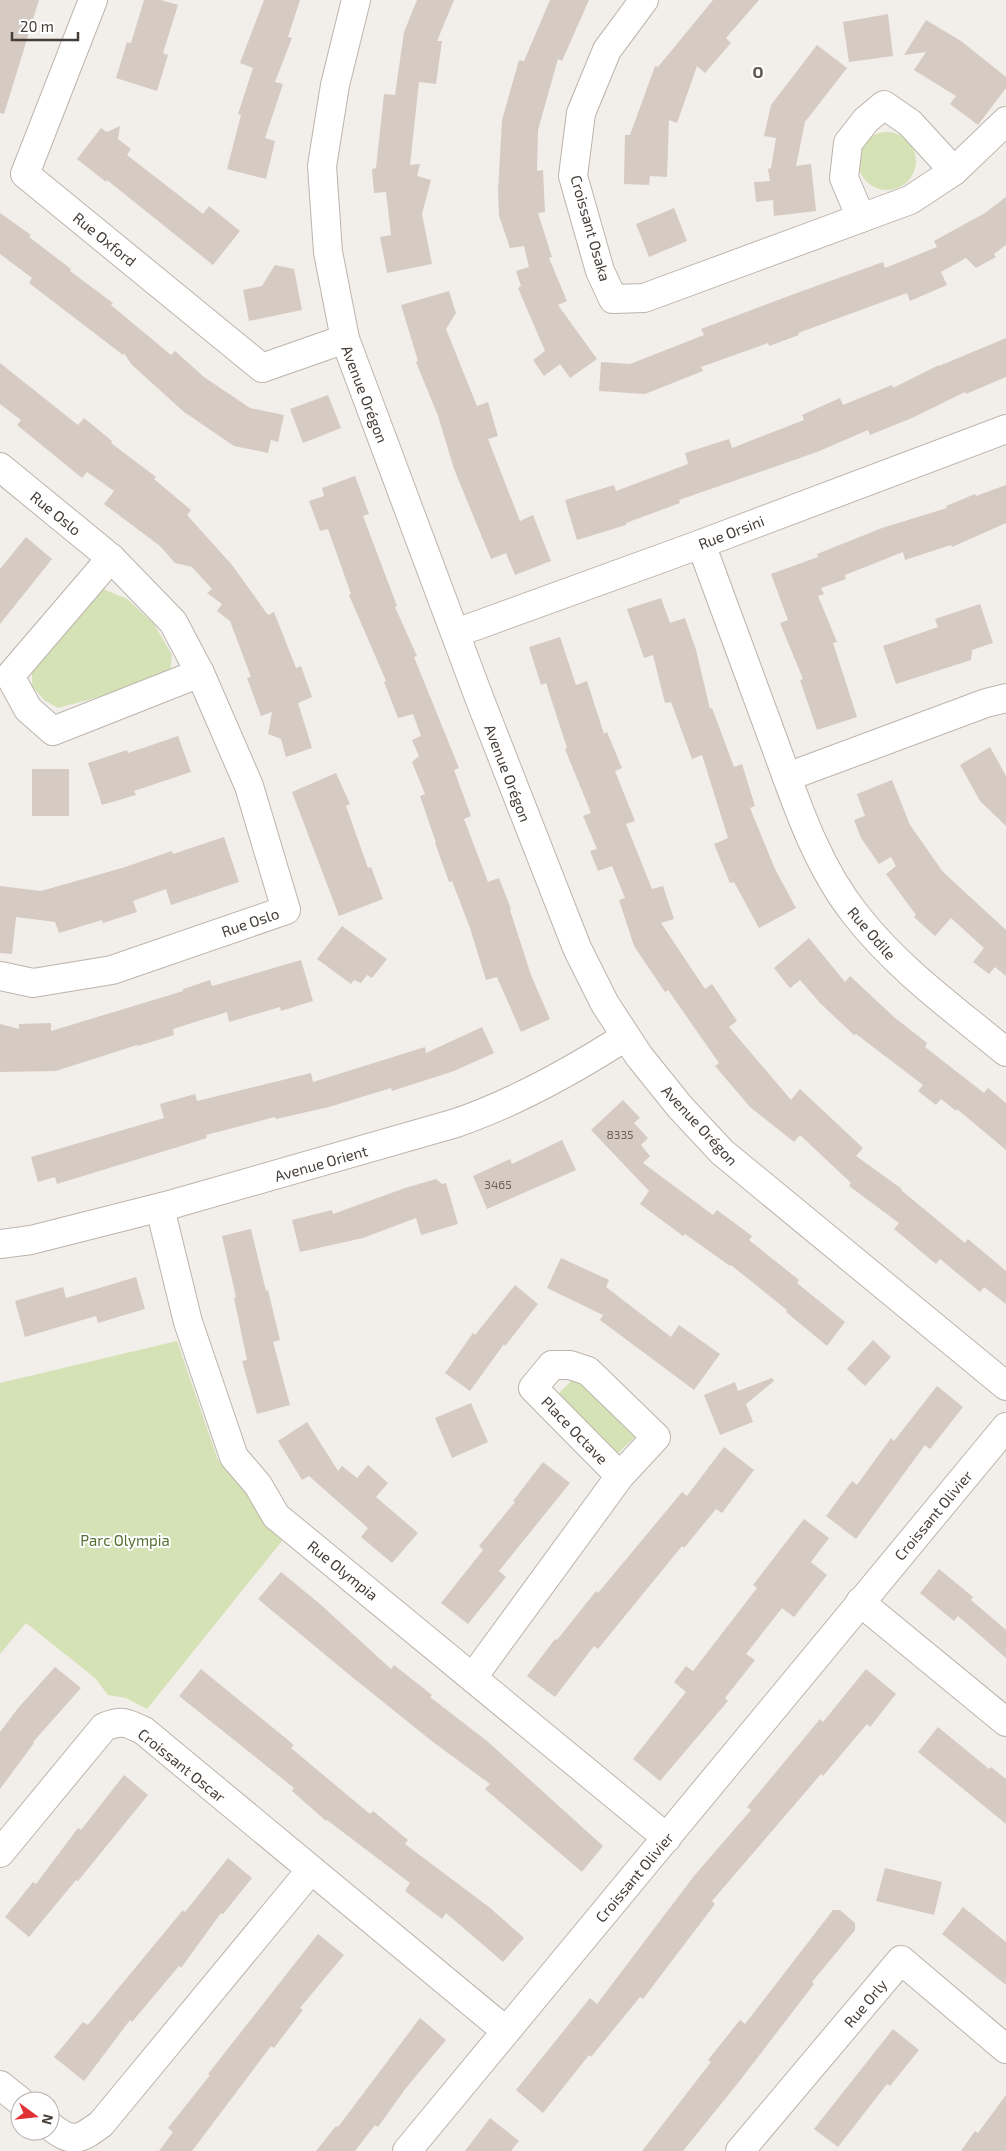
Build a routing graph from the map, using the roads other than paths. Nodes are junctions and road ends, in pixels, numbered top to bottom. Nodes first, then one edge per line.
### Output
1 (93, 0) edge
2 (356, 0) edge
3 (644, 0) edge
4 (1006, 121) edge
5 (954, 171) junction
6 (861, 218) junction
7 (345, 339) junction
8 (1006, 429) edge
9 (0, 467) edge
10 (701, 544) junction
11 (111, 558) junction
12 (456, 633) junction
13 (200, 673) junction
14 (1006, 698) edge
15 (787, 777) junction
16 (0, 976) edge
17 (625, 1037) junction
18 (1006, 1052) edge
19 (160, 1208) junction
20 (0, 1244) edge
21 (1006, 1386) edge
22 (1006, 1427) edge
23 (620, 1476) dead end
24 (860, 1602) junction
25 (473, 1677) junction
26 (1006, 1722) edge
27 (667, 1838) junction
28 (0, 1853) edge
29 (310, 1871) junction
30 (506, 2031) junction
31 (1006, 2049) edge
32 (0, 2084) edge
33 (10, 2092) edge
34 (60, 2134) edge
35 (407, 2151) edge
36 (740, 2151) edge

1 - 7 street, Rue Oxford
2 - 7 street, Avenue Orégon
3 - 6 street, Croissant Osaka
4 - 5 street, Croissant Osaka
5 - 6 street, Croissant Osaka
5 - 6 street
7 - 12 street, Avenue Orégon
8 - 10 street, Rue Orsini
9 - 11 street, Rue Oslo
10 - 12 street, Rue Orsini
10 - 15 street, Rue Odile
11 - 13 street, Rue Oslo
11 - 13 street
12 - 17 street, Avenue Orégon
13 - 16 street, Rue Oslo
14 - 15 street
15 - 18 street, Rue Odile
17 - 19 street, Avenue Orient
17 - 21 street, Avenue Orégon
19 - 20 street, Avenue Orient
19 - 25 street, Rue Olympia
22 - 24 street, Croissant Olivier
23 - 25 street, Place Octave
24 - 26 street
24 - 27 street, Croissant Olivier
25 - 27 street, Rue Olympia
27 - 30 street, Croissant Olivier
28 - 29 street, Croissant Oscar
29 - 30 street, Croissant Oscar
29 - 34 street
30 - 35 street, Croissant Olivier
31 - 36 street, Rue Orly
32 - 33 street

